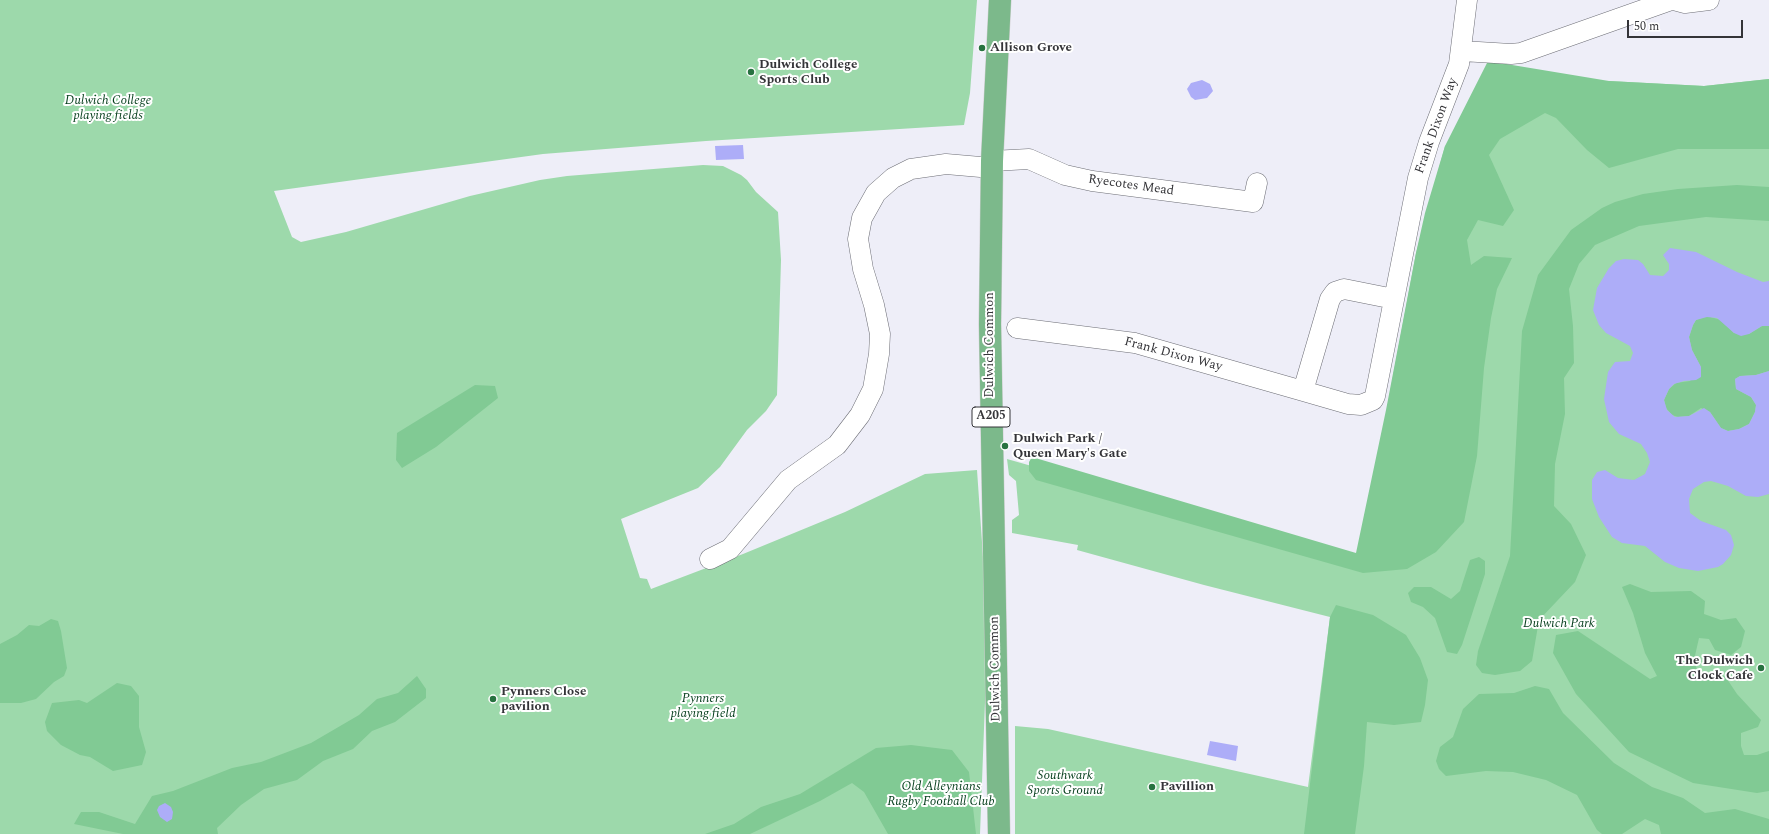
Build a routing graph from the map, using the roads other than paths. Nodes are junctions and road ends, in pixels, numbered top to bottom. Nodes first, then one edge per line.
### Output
1 (1000, 0) edge
2 (1467, 0) edge
3 (1671, 0) edge
4 (1674, 0) edge
5 (1709, 0) edge
6 (1462, 51) junction
7 (992, 165) junction
8 (1257, 183) dead end
9 (1394, 299) junction
10 (1017, 328) dead end
11 (1303, 391) junction
12 (710, 559) dead end
13 (999, 834) edge

1 - 7 highway, Dulwich Common / A205
2 - 6 street, Frank Dixon Way
3 - 6 street
4 - 5 street
6 - 9 street, Frank Dixon Way
7 - 8 street, Ryecotes Mead
7 - 12 street
7 - 13 highway, Dulwich Common / A205
9 - 11 street
9 - 11 street, Frank Dixon Way
10 - 11 street, Frank Dixon Way

